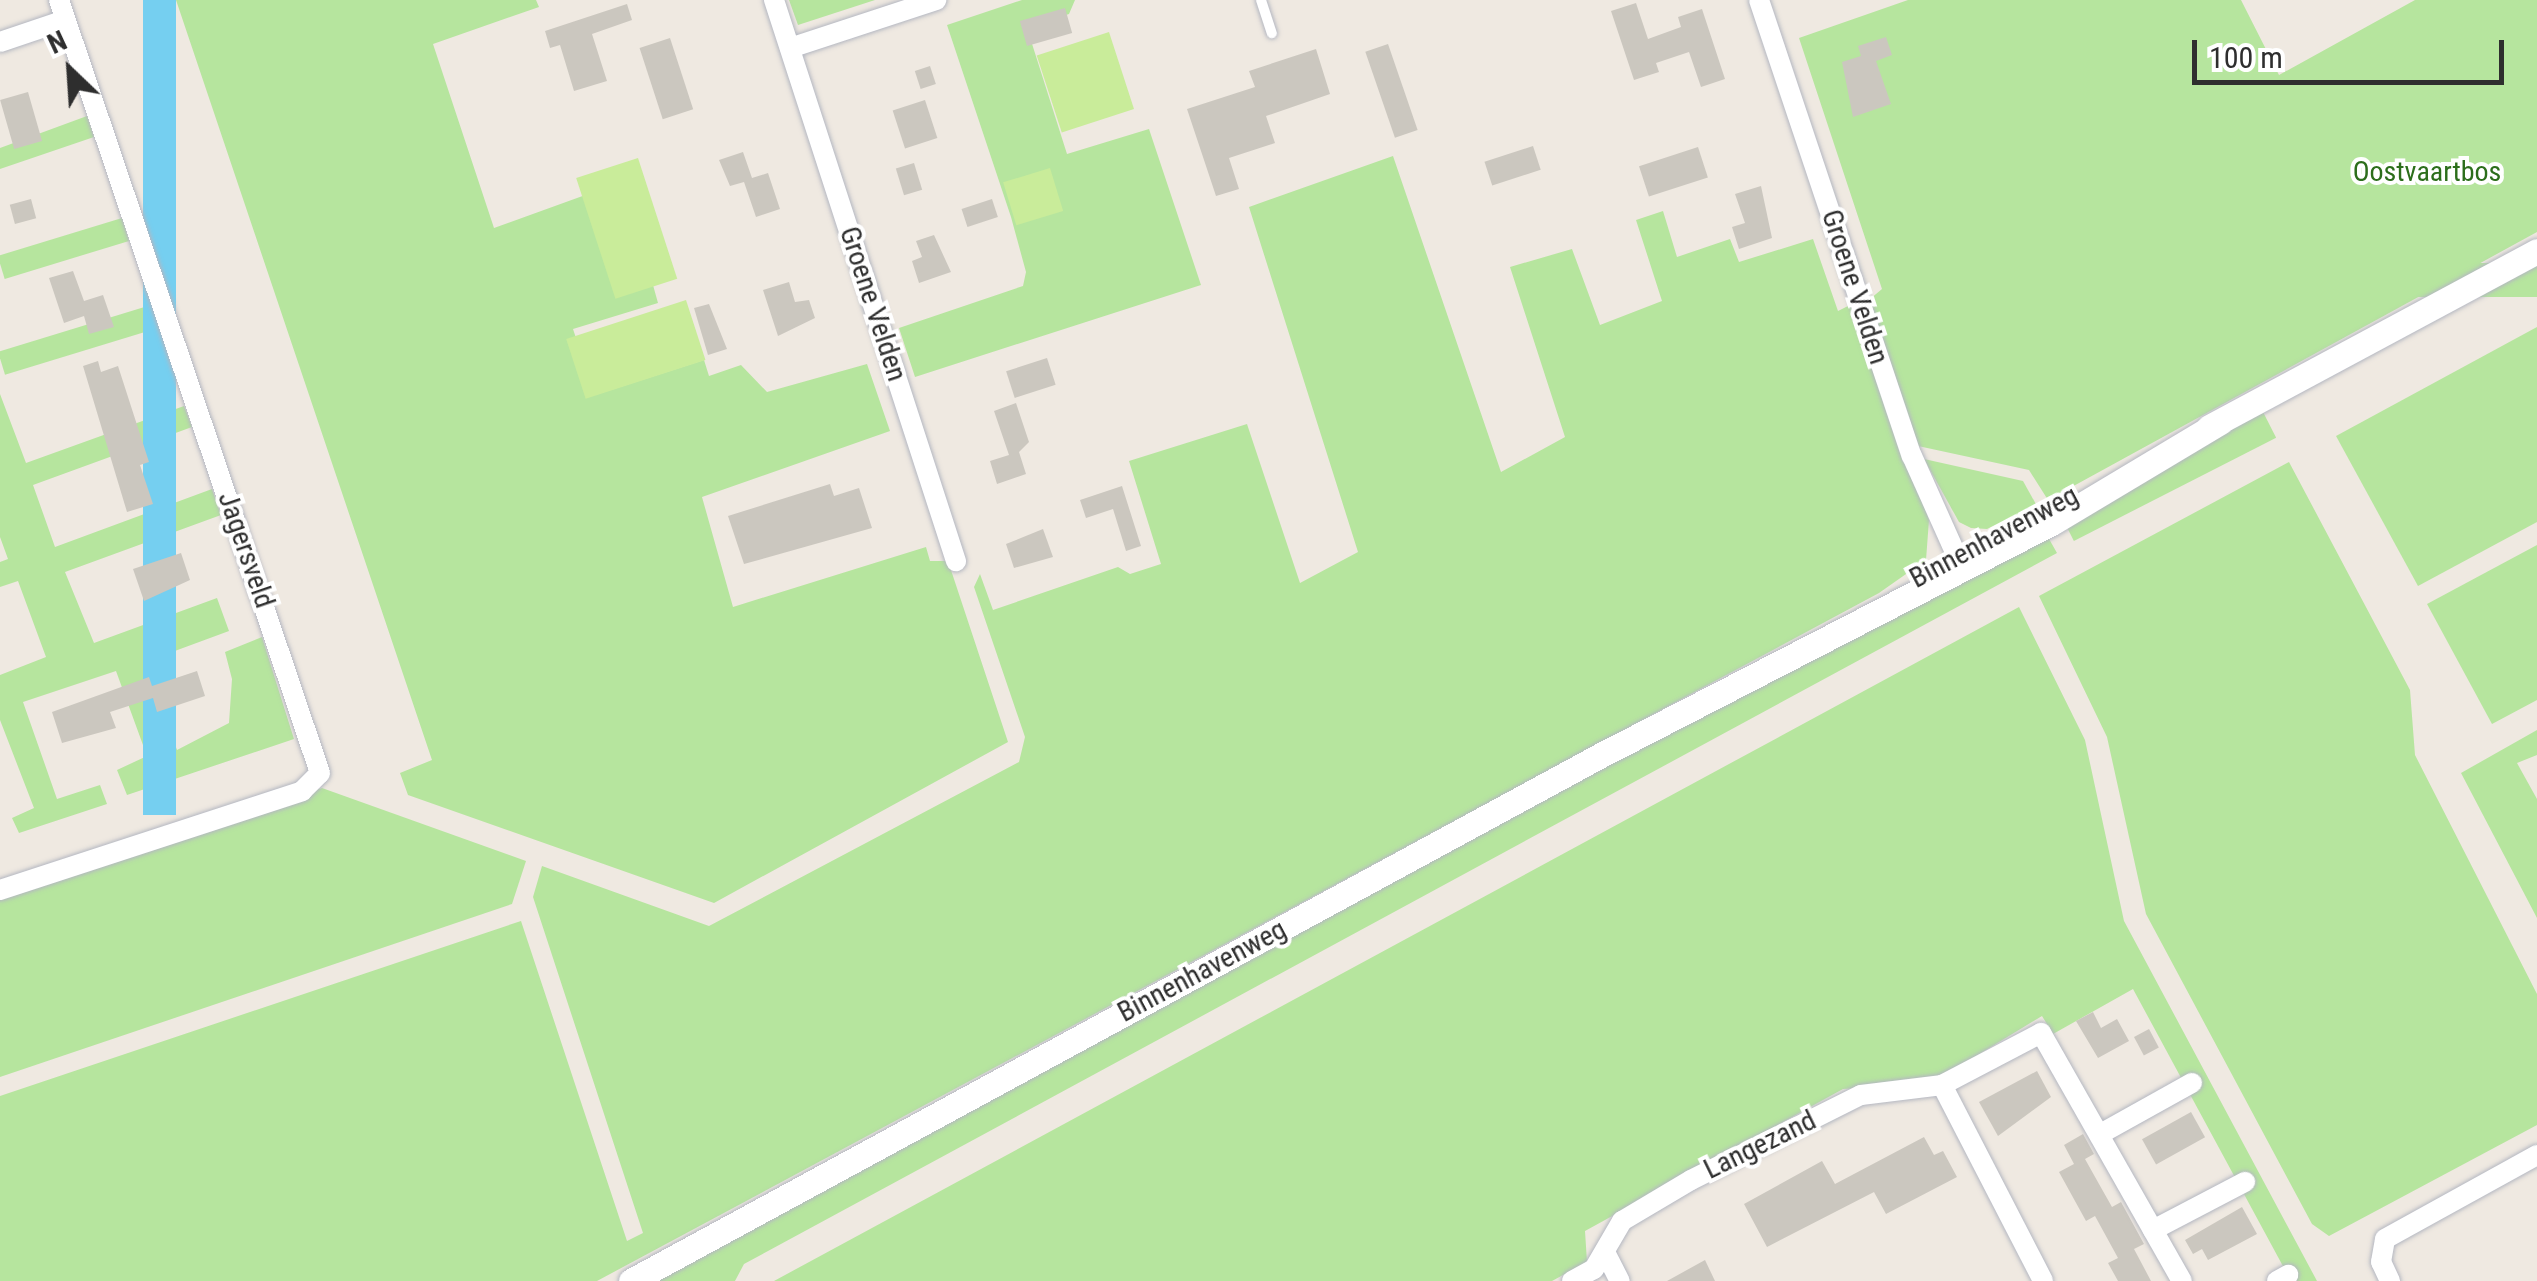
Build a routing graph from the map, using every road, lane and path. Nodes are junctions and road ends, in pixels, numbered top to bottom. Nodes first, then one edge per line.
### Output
1 (774, 0) edge
2 (936, 0) edge
3 (1262, 0) edge
4 (1759, 0) edge
5 (62, 10) edge
6 (1272, 33) dead end
7 (0, 42) edge
8 (790, 48) junction
9 (2537, 250) edge
10 (956, 561) dead end
11 (1959, 562) junction
12 (0, 890) edge
13 (2192, 1083) dead end
14 (1942, 1085) junction
15 (2102, 1132) junction
16 (2537, 1155) edge
17 (2245, 1182) dead end
18 (2153, 1230) junction
19 (1606, 1254) junction
20 (631, 1281) edge
21 (1572, 1281) edge
22 (1620, 1281) edge
23 (2043, 1281) edge
24 (2182, 1281) edge
25 (2390, 1281) edge

1 - 8 street, Groene Velden
2 - 8 street
3 - 6 lane
4 - 11 street, Groene Velden
5 - 7 street
5 - 12 street, Jagersveld
8 - 10 street, Groene Velden
9 - 11 street, Binnenhavenweg
11 - 20 street, Binnenhavenweg
13 - 15 street
14 - 15 street, Langezand
14 - 19 street, Langezand
14 - 23 street
15 - 18 street, Langezand
16 - 25 street
17 - 18 street
18 - 24 street, Langezand
19 - 21 street, Langezand
19 - 22 street

